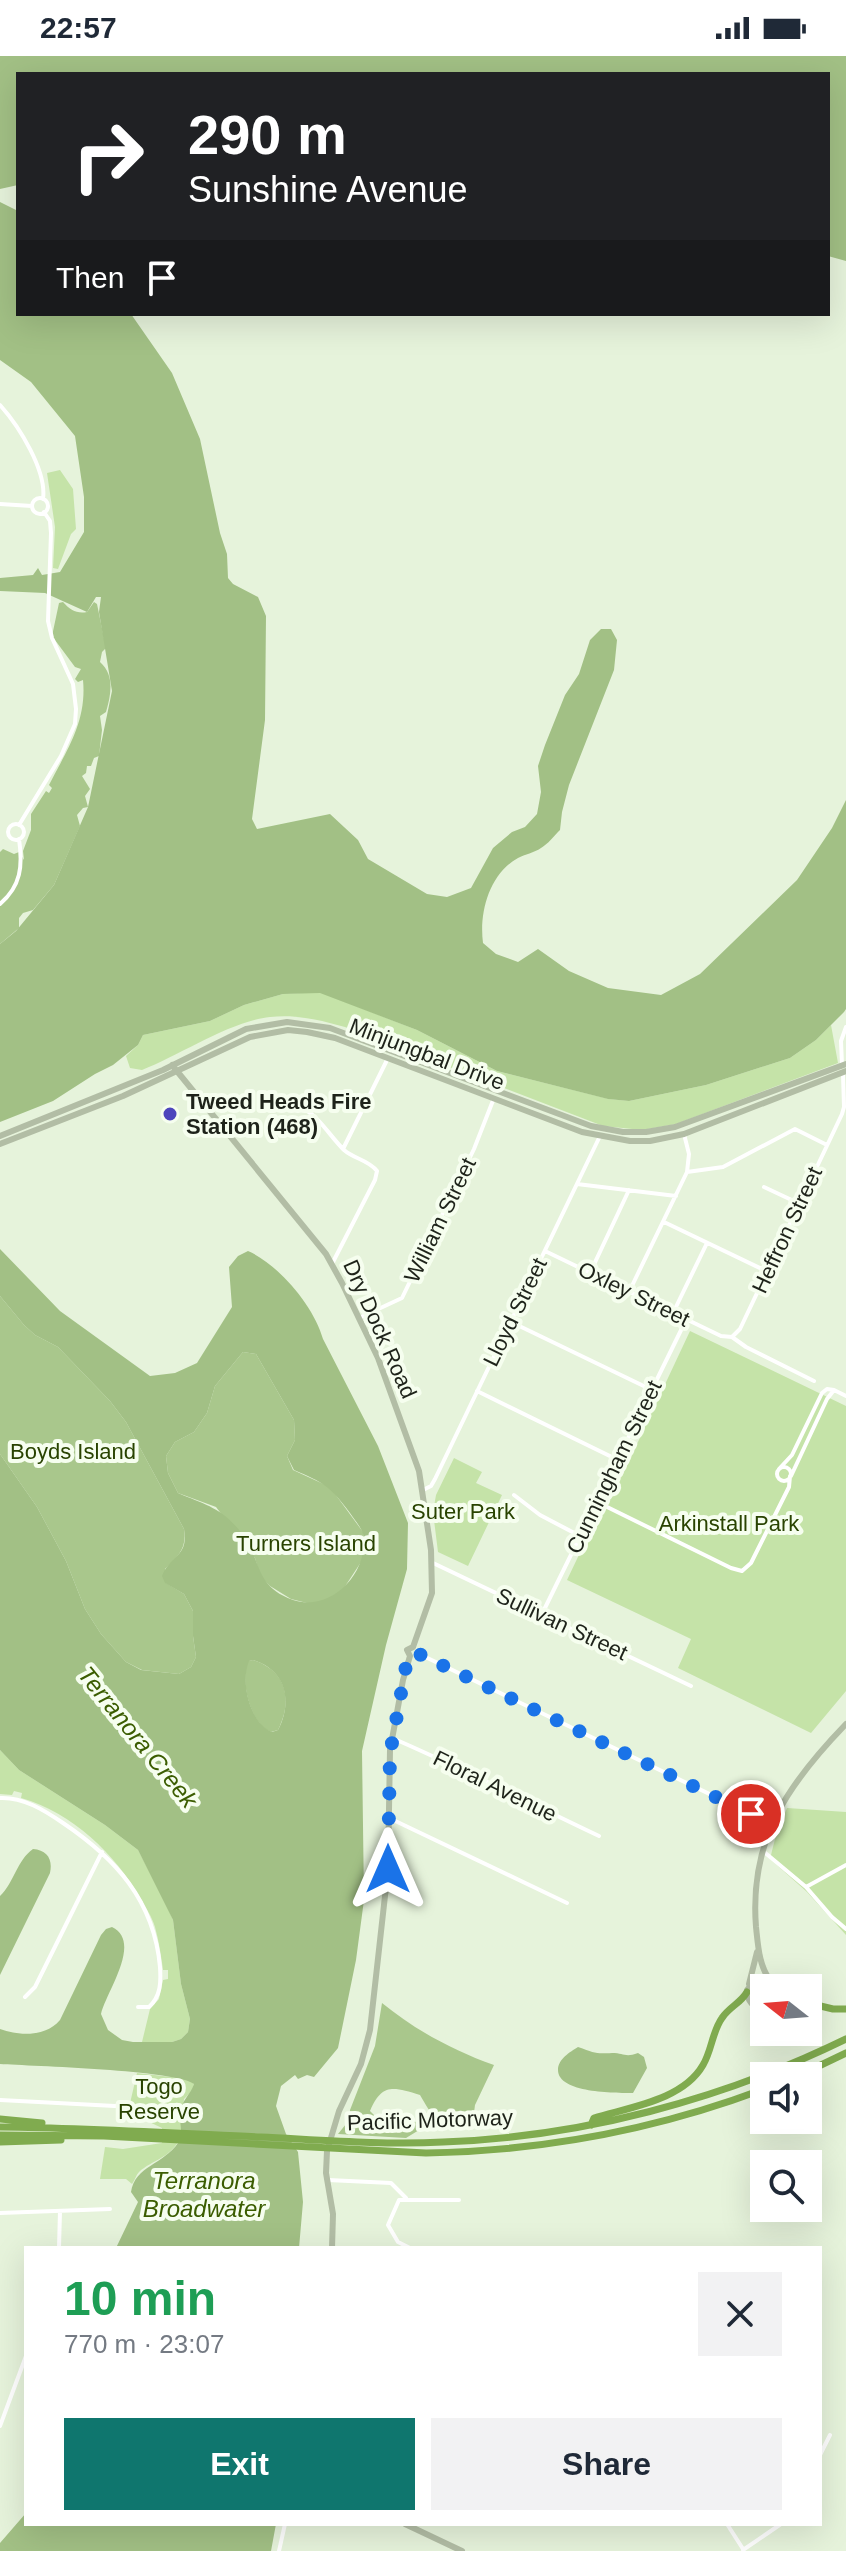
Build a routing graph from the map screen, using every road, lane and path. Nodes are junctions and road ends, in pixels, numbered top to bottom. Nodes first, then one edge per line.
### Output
1 (0, 405) edge
2 (43, 499) junction
3 (0, 504) edge
4 (32, 506) junction
5 (44, 512) junction
6 (19, 825) junction
7 (10, 836) junction
8 (19, 839) junction
9 (0, 840) edge
10 (0, 904) edge
11 (846, 1027) edge
12 (388, 1058) junction
13 (844, 1068) edge
14 (174, 1069) junction
15 (494, 1098) junction
16 (303, 1108) dead end
17 (600, 1133) junction
18 (684, 1134) junction
19 (0, 1136) edge
20 (0, 1144) edge
21 (827, 1145) junction
22 (343, 1149) junction
23 (687, 1172) junction
24 (577, 1184) junction
25 (764, 1187) dead end
26 (629, 1190) junction
27 (676, 1196) junction
28 (799, 1204) junction
29 (664, 1222) junction
30 (707, 1243) junction
31 (545, 1251) junction
32 (332, 1264) junction
33 (767, 1272) junction
34 (590, 1273) junction
35 (629, 1292) junction
36 (673, 1313) junction
37 (359, 1318) junction
38 (686, 1320) junction
39 (511, 1322) junction
40 (732, 1337) junction
41 (814, 1381) dead end
42 (652, 1390) junction
43 (834, 1390) junction
44 (477, 1391) junction
45 (846, 1396) edge
46 (618, 1460) junction
47 (779, 1469) junction
48 (790, 1476) junction
49 (778, 1479) junction
50 (423, 1490) junction
51 (514, 1495) dead end
52 (782, 1498) junction
53 (597, 1502) junction
54 (580, 1536) junction
55 (432, 1563) junction
56 (542, 1614) junction
57 (413, 1652) junction
58 (691, 1686) dead end
59 (846, 1724) edge
60 (392, 1738) junction
61 (0, 1798) edge
62 (751, 1814) dead end
63 (389, 1818) junction
64 (599, 1836) dead end
65 (763, 1851) junction
66 (102, 1852) junction
67 (846, 1865) edge
68 (806, 1887) junction
69 (567, 1903) dead end
70 (846, 1929) edge
71 (758, 1944) junction
72 (767, 1974) edge
73 (748, 1990) junction
74 (25, 1997) dead end
75 (750, 2002) edge
76 (822, 2005) edge
77 (138, 2007) dead end
78 (846, 2009) edge
79 (846, 2039) edge
80 (846, 2053) edge
81 (822, 2064) edge
82 (750, 2094) edge
83 (0, 2100) edge
84 (125, 2104) dead end
85 (0, 2119) edge
86 (591, 2125) junction
87 (0, 2127) edge
88 (77, 2128) junction
89 (0, 2135) edge
90 (163, 2136) junction
91 (0, 2142) edge
92 (352, 2146) junction
93 (328, 2180) junction
94 (406, 2198) junction
95 (459, 2200) dead end
96 (110, 2209) dead end
97 (60, 2211) junction
98 (0, 2213) edge
99 (59, 2246) edge
100 (332, 2246) edge
101 (406, 2246) edge
102 (24, 2361) edge
103 (0, 2426) edge
104 (830, 2435) dead end
105 (822, 2451) edge
106 (285, 2526) edge
107 (409, 2526) edge
108 (728, 2526) edge
109 (778, 2526) edge
110 (458, 2550) edge
111 (744, 2550) edge
112 (279, 2551) edge

1 - 2 street
2 - 4 street
2 - 5 street
3 - 4 street
4 - 5 street
5 - 6 street
6 - 7 street
6 - 8 street
7 - 8 street
7 - 9 street
8 - 10 street
11 - 13 street, Heffron Street
12 - 14 main road, Minjungbal Drive
12 - 15 main road, Minjungbal Drive
12 - 22 street
13 - 17 main road, Minjungbal Drive
13 - 18 main road, Minjungbal Drive
13 - 21 street, Heffron Street
14 - 17 main road, Minjungbal Drive
14 - 19 main road, Minjungbal Drive
14 - 20 main road, Minjungbal Drive
14 - 32 main road, Dry Dock Road
15 - 17 main road, Minjungbal Drive
15 - 37 street, William Street
16 - 22 street
17 - 18 main road, Minjungbal Drive
17 - 24 street, Lloyd Street
18 - 23 street
21 - 23 street
21 - 28 street, Heffron Street
22 - 32 street
23 - 27 street
24 - 26 street
24 - 31 street, Lloyd Street
25 - 28 street
26 - 27 street
26 - 34 street
27 - 29 street
28 - 33 street, Heffron Street
29 - 30 street
29 - 35 street
30 - 33 street
30 - 36 street
31 - 34 street, Oxley Street
31 - 39 street, Lloyd Street
32 - 37 main road, Dry Dock Road
33 - 40 street, Heffron Street
34 - 35 street, Oxley Street
35 - 36 street, Oxley Street
36 - 38 street, Oxley Street
37 - 50 main road, Dry Dock Road
38 - 40 street, Oxley Street
38 - 42 street, Cunningham Street
39 - 42 street
39 - 44 street, Lloyd Street
40 - 41 street
42 - 46 street, Cunningham Street
43 - 45 street
43 - 47 street
43 - 48 street
44 - 46 street
44 - 50 street, Lloyd Street
46 - 53 street, Cunningham Street
47 - 48 street
47 - 49 street
48 - 49 street
48 - 52 street
49 - 52 street
50 - 55 main road, Dry Dock Road
51 - 54 street
52 - 53 street
53 - 54 street, Cunningham Street
54 - 56 street, Cunningham Street
55 - 56 street, Sullivan Street
55 - 57 main road, Dry Dock Road
56 - 58 street, Sullivan Street
57 - 60 main road, Dry Dock Road
57 - 62 street
59 - 65 main road
60 - 63 main road, Dry Dock Road
60 - 64 street, Floral Avenue
61 - 66 street
63 - 69 street
63 - 93 main road, Dry Dock Road
65 - 68 street
65 - 71 main road
66 - 74 street
66 - 77 street
67 - 68 street
68 - 70 street
71 - 72 main road
71 - 73 main road
73 - 75 main road
73 - 86 highway
76 - 78 highway
79 - 86 highway, Pacific Motorway
80 - 81 highway
82 - 92 highway, Pacific Motorway
83 - 84 street
85 - 88 highway
86 - 92 highway, Pacific Motorway
87 - 88 highway, Pacific Motorway
88 - 90 highway, Pacific Motorway
89 - 90 highway, Pacific Motorway
90 - 91 highway
90 - 92 highway, Pacific Motorway
93 - 94 street
93 - 100 main road, Dry Dock Road
94 - 95 street
94 - 101 street
96 - 97 street
97 - 98 street
97 - 99 street
102 - 103 street
104 - 105 street
106 - 112 street
107 - 110 main road
108 - 111 street
109 - 111 street

